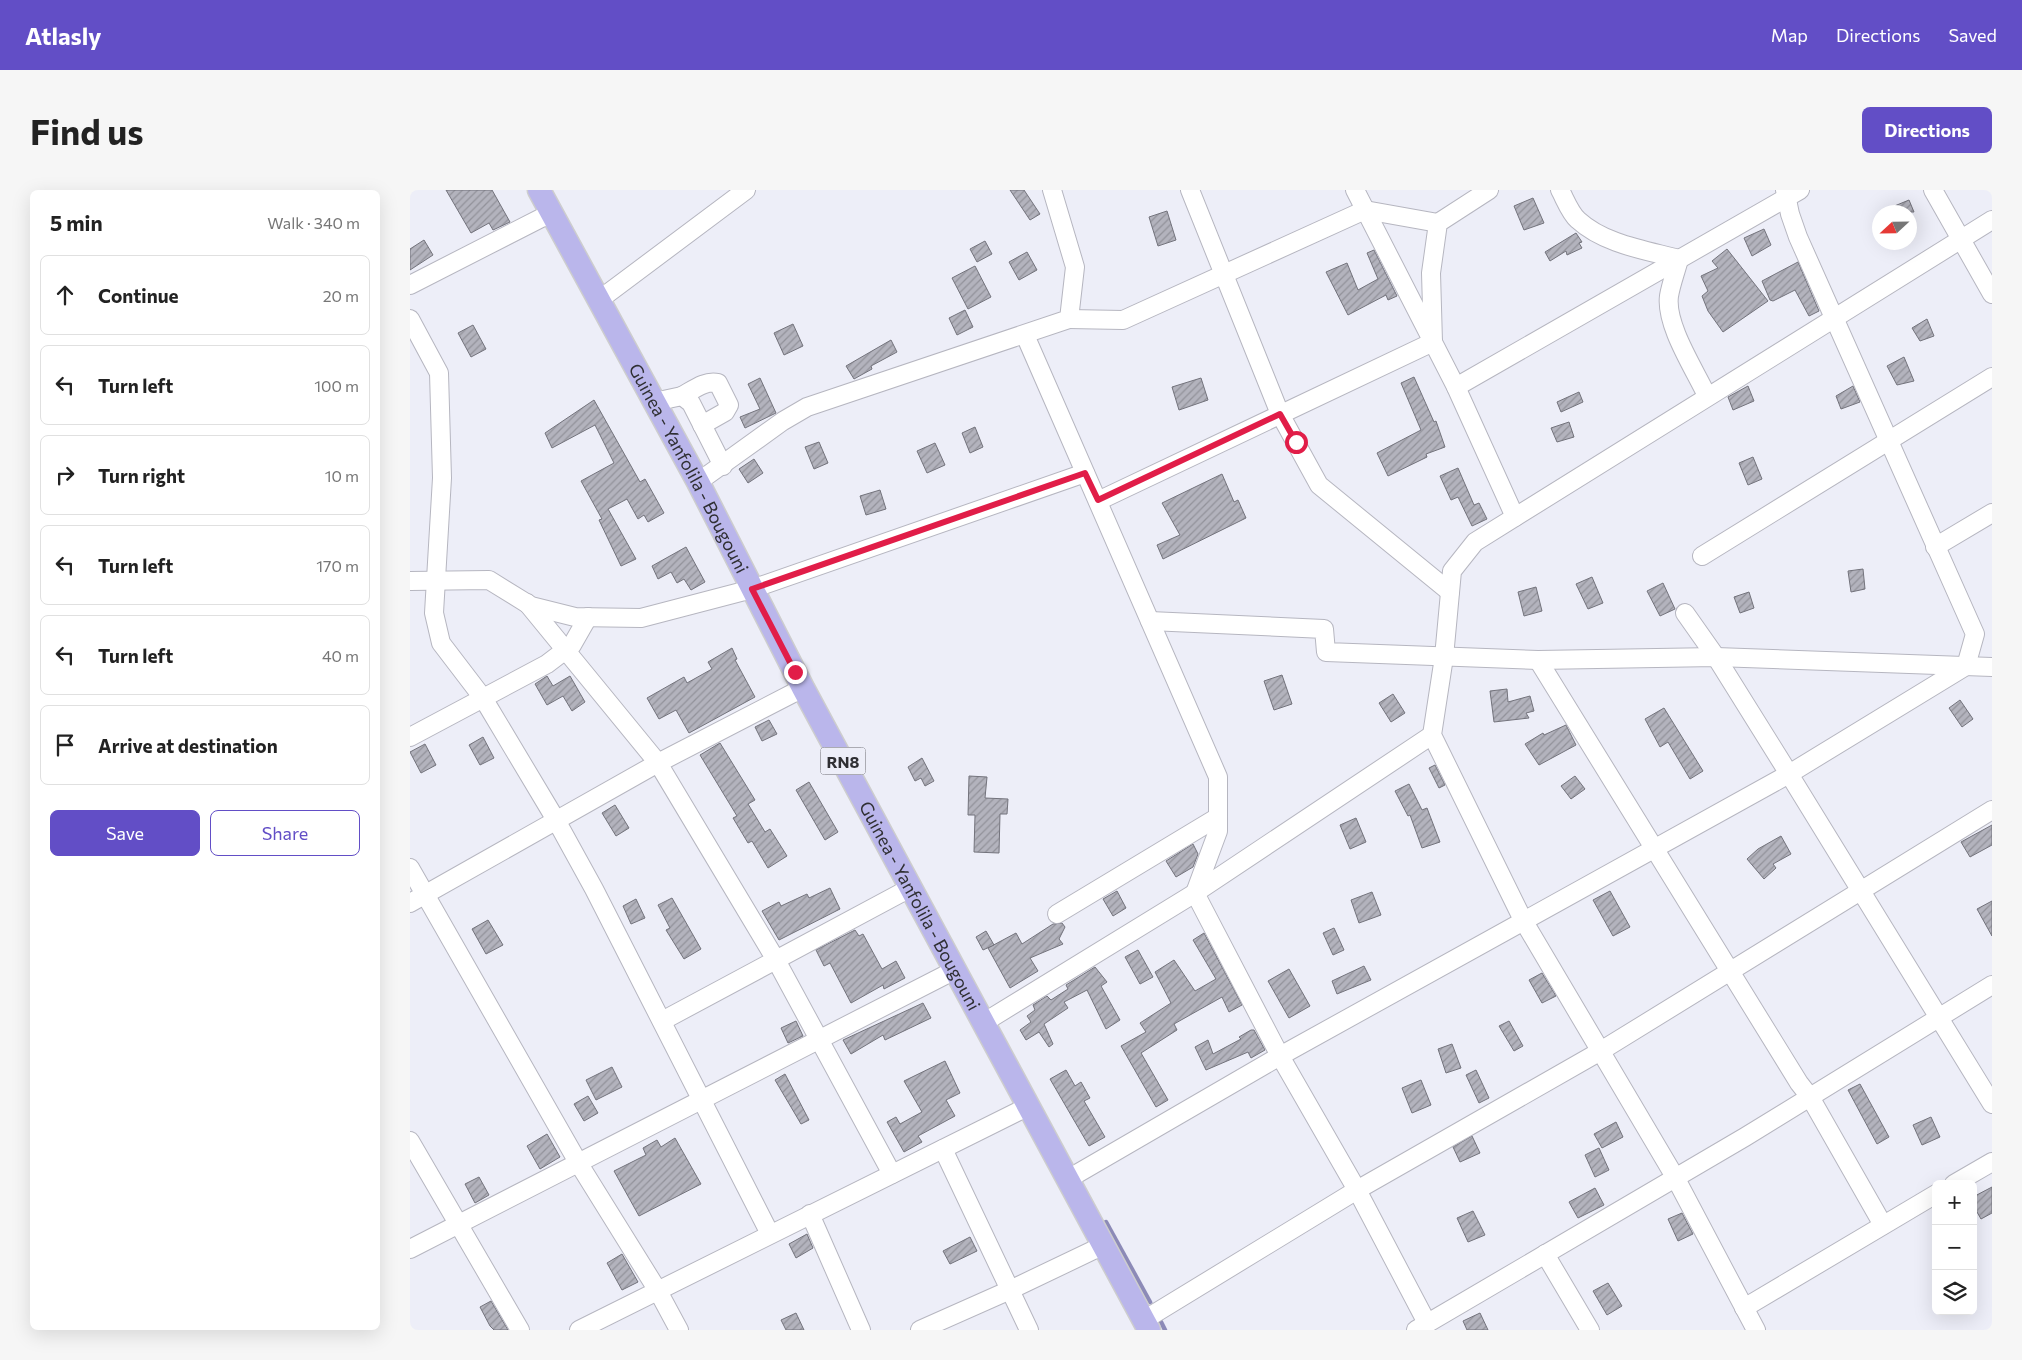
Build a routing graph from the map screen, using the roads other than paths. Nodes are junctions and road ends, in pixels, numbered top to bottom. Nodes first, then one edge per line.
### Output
1 (539, 190) edge
2 (746, 190) edge
3 (1052, 190) edge
4 (1190, 190) edge
5 (1355, 190) edge
6 (1489, 190) edge
7 (1560, 190) edge
8 (1933, 190) edge
9 (1791, 192) edge
10 (1365, 210) junction
11 (551, 213) junction
12 (1992, 220) edge
13 (1438, 223) junction
14 (1962, 240) junction
15 (1679, 259) junction
16 (1224, 274) junction
17 (410, 285) edge
18 (1992, 294) edge
19 (599, 300) junction
20 (1835, 316) junction
21 (410, 319) edge
22 (1069, 319) junction
23 (1025, 335) junction
24 (1433, 342) junction
25 (1992, 377) edge
26 (1456, 388) junction
27 (682, 396) junction
28 (1707, 396) junction
29 (654, 402) junction
30 (1280, 414) junction
31 (702, 425) junction
32 (1891, 441) junction
33 (723, 466) junction
34 (1085, 473) junction
35 (698, 482) junction
36 (1098, 500) junction
37 (1992, 513) edge
38 (1515, 517) junction
39 (1935, 547) junction
40 (1702, 556) dead end
41 (410, 581) edge
42 (436, 581) junction
43 (752, 589) junction
44 (1450, 592) junction
45 (527, 603) junction
46 (1685, 613) dead end
47 (588, 617) junction
48 (1150, 621) junction
49 (566, 650) junction
50 (1444, 657) junction
51 (1716, 657) junction
52 (1538, 660) junction
53 (1966, 666) junction
54 (1992, 666) edge
55 (803, 688) junction
56 (483, 698) junction
57 (1432, 735) junction
58 (410, 737) edge
59 (658, 763) junction
60 (1789, 774) junction
61 (1992, 810) edge
62 (1218, 817) junction
63 (556, 820) junction
64 (1654, 850) junction
65 (410, 868) edge
66 (912, 887) junction
67 (1860, 891) junction
68 (1194, 893) junction
69 (426, 894) junction
70 (410, 903) edge
71 (1057, 914) dead end
72 (1523, 920) junction
73 (776, 960) junction
74 (955, 970) junction
75 (1730, 973) junction
76 (1992, 985) edge
77 (1938, 1018) junction
78 (662, 1021) junction
79 (983, 1023) junction
80 (820, 1040) junction
81 (1599, 1052) junction
82 (1280, 1056) junction
83 (1810, 1096) junction
84 (702, 1100) junction
85 (1992, 1104) edge
86 (1029, 1106) junction
87 (410, 1141) edge
88 (943, 1149) junction
89 (1992, 1162) edge
90 (579, 1164) junction
91 (892, 1174) junction
92 (1675, 1177) junction
93 (1068, 1179) junction
94 (1961, 1180) edge
95 (1357, 1190) junction
96 (1932, 1196) edge
97 (810, 1214) junction
98 (457, 1224) junction
99 (1883, 1225) junction
100 (770, 1234) junction
101 (1104, 1244) junction
102 (410, 1249) edge
103 (1545, 1254) junction
104 (1010, 1290) junction
105 (658, 1291) junction
106 (1744, 1308) junction
107 (1146, 1325) edge
108 (1422, 1327) edge
109 (520, 1330) edge
110 (579, 1330) edge
111 (679, 1330) edge
112 (861, 1330) edge
113 (920, 1330) edge
114 (1029, 1330) edge
115 (1590, 1330) edge
116 (1756, 1330) edge

1 - 11 main road, Guinea - Yanfolila - Bougouni / RN8
2 - 19 street
3 - 22 street
4 - 16 street
5 - 10 street
6 - 13 street
7 - 15 street
8 - 14 street
9 - 15 street
9 - 20 street
10 - 13 street
10 - 16 street
10 - 24 street
11 - 17 street
11 - 19 main road, Guinea - Yanfolila - Bougouni / RN8
12 - 14 street
13 - 24 street
14 - 18 street
14 - 20 street
15 - 26 street
15 - 28 street
16 - 22 street
16 - 30 street
19 - 29 main road, Guinea - Yanfolila - Bougouni / RN8
20 - 28 street
20 - 32 street
21 - 42 street
22 - 23 street
23 - 33 street
23 - 34 street
24 - 26 street
24 - 30 street
25 - 32 street
26 - 38 street
27 - 29 street
27 - 31 street
27 - 31 street
28 - 38 street
29 - 35 main road, Guinea - Yanfolila - Bougouni / RN8
30 - 36 street
30 - 44 street
31 - 33 street
32 - 39 street
32 - 40 street
33 - 35 street
34 - 36 street
34 - 43 street
35 - 43 main road, Guinea - Yanfolila - Bougouni / RN8
36 - 48 street
37 - 39 street
38 - 44 street
39 - 53 street
41 - 42 street
42 - 45 street
42 - 56 street
43 - 47 street
43 - 55 main road, Guinea - Yanfolila - Bougouni / RN8
44 - 50 street
45 - 47 street
45 - 49 street
46 - 51 street
47 - 49 street
48 - 50 street
48 - 62 street
49 - 56 street
49 - 59 street
50 - 52 street
50 - 57 street
51 - 52 street
51 - 53 street
51 - 60 street
52 - 64 street
53 - 54 street
53 - 60 street
55 - 59 street
55 - 66 main road, Guinea - Yanfolila - Bougouni / RN8
56 - 58 street
56 - 63 street
57 - 68 street
57 - 72 street
59 - 63 street
59 - 73 street
60 - 64 street
60 - 67 street
61 - 67 street
62 - 68 street
62 - 71 street
63 - 69 street
63 - 78 street
64 - 72 street
64 - 75 street
65 - 69 street
66 - 73 street
66 - 74 main road, Guinea - Yanfolila - Bougouni / RN8
67 - 75 street
67 - 77 street
68 - 79 street
68 - 82 street
69 - 70 street
69 - 90 street
72 - 81 street
72 - 82 street
73 - 78 street
73 - 80 street
74 - 79 main road, Guinea - Yanfolila - Bougouni / RN8
74 - 80 street
75 - 81 street
75 - 83 street
76 - 77 street
77 - 83 street
77 - 85 street
78 - 84 street
79 - 86 main road, Guinea - Yanfolila - Bougouni / RN8
80 - 84 street
80 - 91 street
81 - 92 street
81 - 95 street
82 - 93 street
82 - 95 street
83 - 92 street
83 - 99 street
84 - 90 street
84 - 100 street
86 - 88 street
86 - 93 main road, Guinea - Yanfolila - Bougouni / RN8
87 - 98 street
88 - 91 street
88 - 104 street
89 - 94 street
90 - 98 street
90 - 105 street
91 - 97 street
92 - 103 street
92 - 106 street
93 - 101 main road, Guinea - Yanfolila - Bougouni / RN8
95 - 107 street
95 - 108 street
96 - 99 street
97 - 100 street
97 - 112 street
98 - 102 street
98 - 109 street
99 - 106 street
100 - 105 street
101 - 104 street
101 - 107 main road, Guinea - Yanfolila - Bougouni / RN8
103 - 108 street
103 - 115 street
104 - 113 street
104 - 114 street
105 - 110 street
105 - 111 street
106 - 116 street

